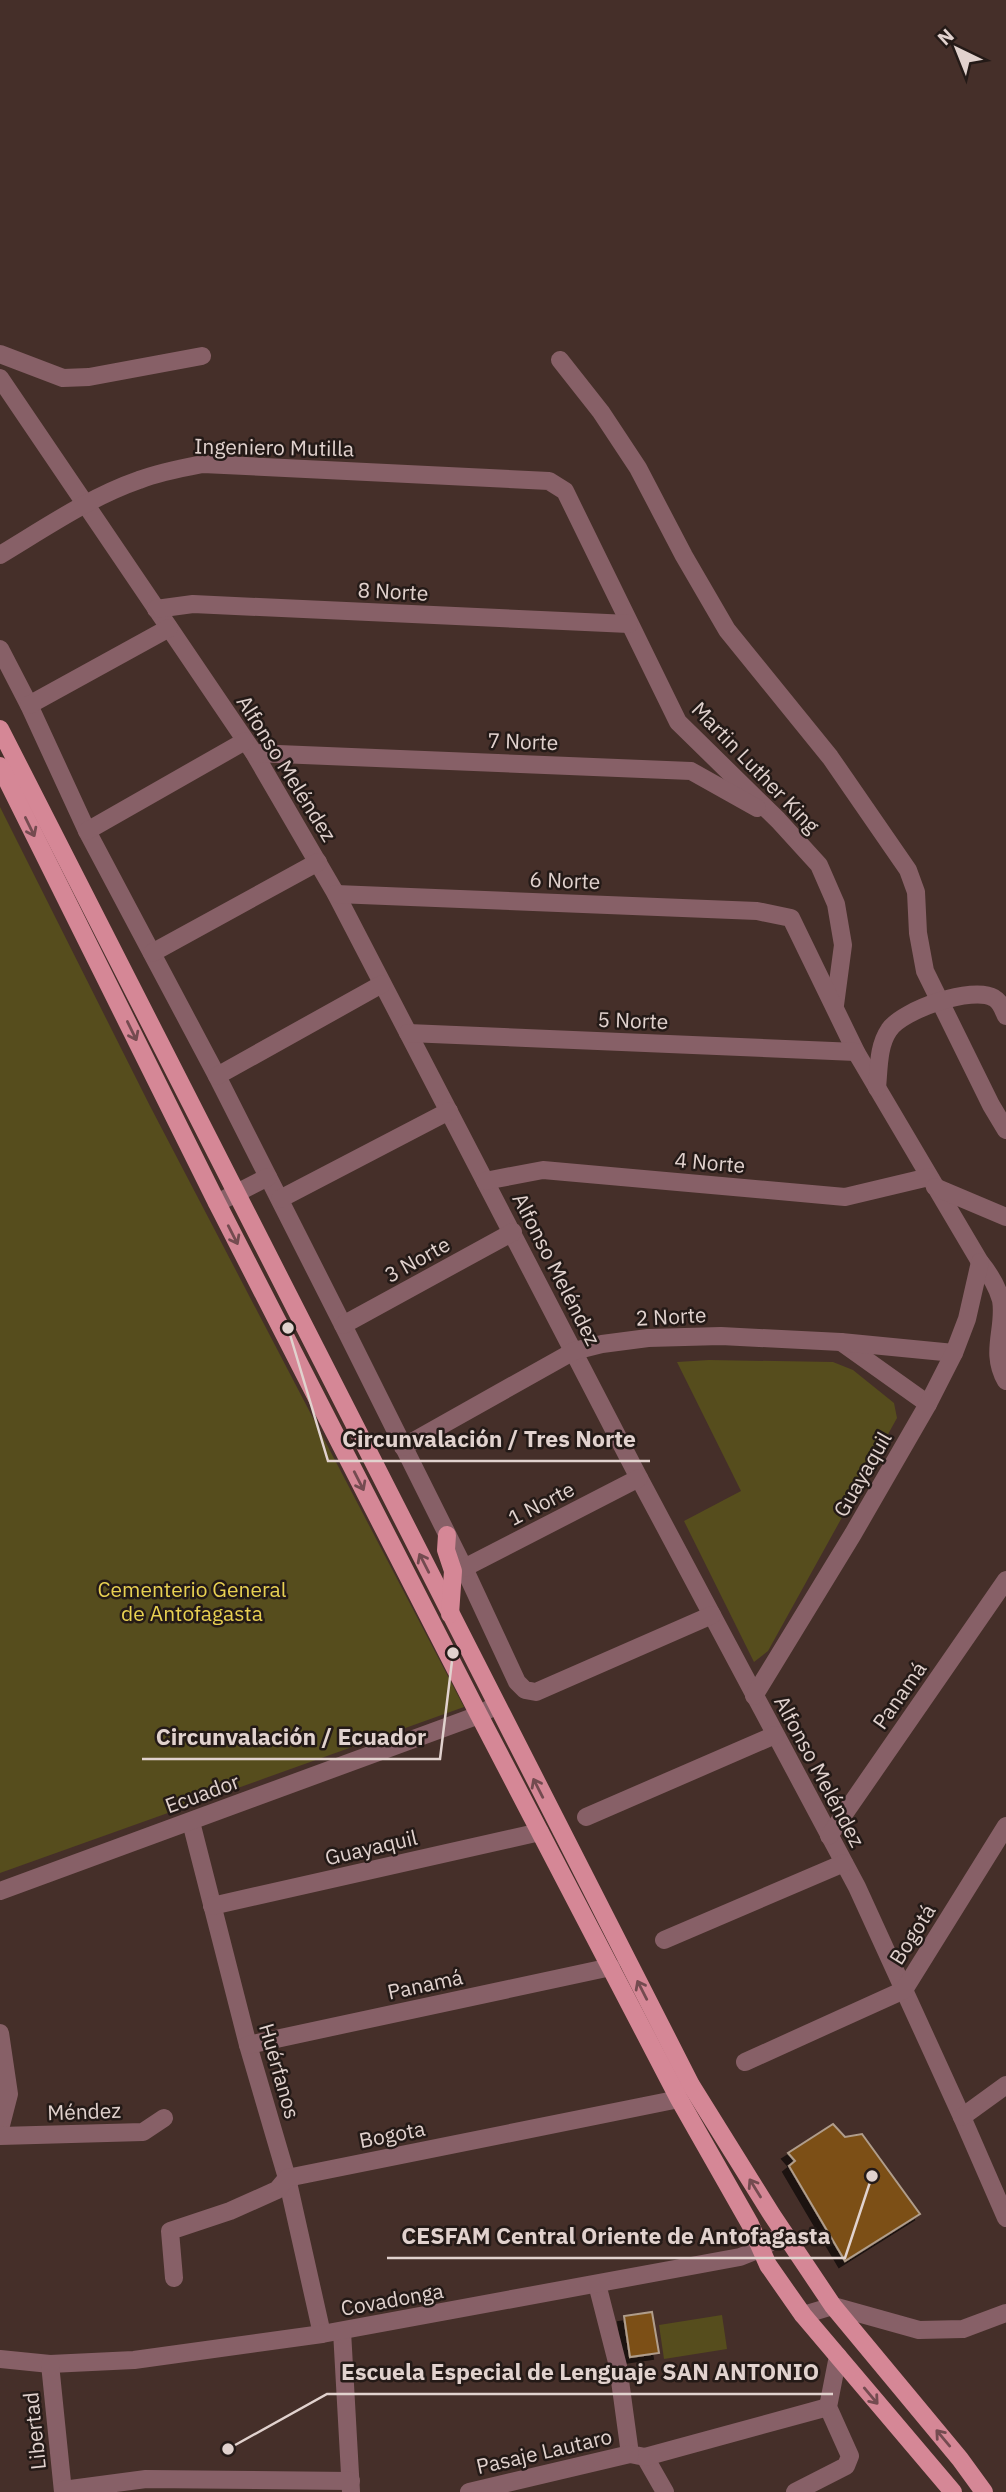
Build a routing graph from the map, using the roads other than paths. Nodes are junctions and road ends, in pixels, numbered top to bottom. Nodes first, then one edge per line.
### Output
1 (0, 354) edge
2 (202, 356) dead end
3 (560, 360) dead end
4 (0, 378) edge
5 (565, 492) joint
6 (85, 504) junction
7 (0, 555) edge
8 (156, 609) junction
9 (629, 624) junction
10 (169, 628) junction
11 (0, 649) edge
12 (29, 705) junction
13 (0, 729) edge
14 (249, 747) junction
15 (0, 766) edge
16 (778, 820) junction
17 (87, 831) junction
18 (318, 862) junction
19 (335, 894) junction
20 (152, 953) junction
21 (382, 984) junction
22 (941, 1002) junction
23 (835, 1005) junction
24 (1006, 1016) edge
25 (408, 1033) junction
26 (856, 1052) junction
27 (217, 1076) junction
28 (877, 1088) junction
29 (449, 1111) junction
30 (1006, 1130) edge
31 (268, 1177) junction
32 (485, 1181) junction
33 (932, 1182) junction
34 (236, 1193) junction
35 (280, 1199) junction
36 (217, 1203) junction
37 (1006, 1217) edge
38 (513, 1232) junction
39 (980, 1262) junction
40 (343, 1325) junction
41 (841, 1342) junction
42 (574, 1351) junction
43 (954, 1353) junction
44 (1006, 1381) edge
45 (928, 1404) junction
46 (403, 1447) junction
47 (639, 1478) junction
48 (447, 1535) junction
49 (464, 1568) junction
50 (1006, 1580) edge
51 (449, 1615) junction
52 (712, 1615) junction
53 (754, 1696) junction
54 (496, 1705) junction
55 (479, 1715) junction
56 (775, 1735) junction
57 (586, 1817) dead end
58 (191, 1822) junction
59 (1006, 1826) edge
60 (540, 1832) junction
61 (829, 1836) junction
62 (844, 1863) junction
63 (0, 1891) edge
64 (212, 1906) junction
65 (663, 1940) dead end
66 (611, 1967) junction
67 (904, 1990) junction
68 (0, 2033) edge
69 (248, 2045) junction
70 (745, 2062) dead end
71 (1006, 2085) edge
72 (679, 2099) junction
73 (962, 2117) junction
74 (164, 2118) dead end
75 (0, 2129) edge
76 (0, 2136) edge
77 (288, 2178) junction
78 (1006, 2218) edge
79 (784, 2233) junction
80 (760, 2249) junction
81 (174, 2278) dead end
82 (597, 2284) junction
83 (833, 2306) junction
84 (1006, 2313) edge
85 (803, 2315) junction
86 (342, 2331) junction
87 (322, 2334) junction
88 (838, 2356) junction
89 (0, 2359) edge
90 (50, 2364) junction
91 (828, 2407) junction
92 (637, 2455) junction
93 (351, 2487) edge
94 (63, 2491) edge
95 (469, 2492) edge
96 (665, 2492) edge
97 (795, 2492) edge
98 (953, 2492) edge
99 (984, 2492) edge

1 - 2 street
3 - 22 street
4 - 6 street, Alfonso Meléndez
5 - 6 street, Ingeniero Mutilla
5 - 9 street, Martin Luther King
6 - 7 street, Ingeniero Mutilla
6 - 8 street, Alfonso Meléndez
8 - 9 street, 8 Norte
8 - 10 street, Alfonso Meléndez
9 - 16 street, Martin Luther King
10 - 12 street
10 - 14 street, Alfonso Meléndez
11 - 12 street
12 - 17 street
13 - 34 main road
14 - 16 street, 7 Norte
14 - 17 street
14 - 18 street, Alfonso Meléndez
15 -> 36 main road
16 - 23 street, Martin Luther King
17 - 20 street
18 - 19 street, Alfonso Meléndez
18 - 20 street
19 - 21 street, Alfonso Meléndez
19 - 23 street, 6 Norte
20 - 27 street
21 - 25 street, Alfonso Meléndez
21 - 27 street
22 - 24 street
22 - 28 street
22 - 30 street
23 - 26 street
25 - 26 street, 5 Norte
25 - 29 street, Alfonso Meléndez
26 - 28 street
27 - 31 street
28 - 33 street
29 - 32 street, Alfonso Meléndez
29 - 35 street
31 - 34 street
31 - 35 street
32 - 33 street, 4 Norte
32 - 38 street, Alfonso Meléndez
33 - 37 street
33 - 39 street
34 - 36 street
51 -> 34 main road
35 - 40 street
36 -> 55 main road
38 - 40 street, 3 Norte
38 - 42 street, Alfonso Meléndez
39 - 43 street, Guayaquil
39 - 44 street
40 - 46 street
41 - 42 street, 2 Norte
41 - 43 street, 2 Norte
41 - 45 street
42 - 46 street, 2 Norte
42 - 47 street, Alfonso Meléndez
43 - 45 street, Guayaquil
45 - 53 street, Guayaquil
46 - 48 street
47 - 49 street, 1 Norte
47 - 52 street, Alfonso Meléndez
48 - 49 street
48 - 51 main road
49 - 52 street
50 - 61 street, Panamá
51 - 54 main road
52 - 53 street, Alfonso Meléndez
53 - 56 street, Alfonso Meléndez
54 - 55 street, Ecuador
79 -> 54 main road
55 - 58 street, Ecuador
55 - 60 main road
56 - 57 street
56 - 61 street, Alfonso Meléndez
58 - 63 street, Ecuador
58 - 64 street, Huérfanos
59 - 67 street, Bogotá
60 - 64 street, Guayaquil
60 - 66 main road
61 - 62 street, Alfonso Meléndez
62 - 65 street
62 - 67 street, Alfonso Meléndez
64 - 69 street, Huérfanos
66 - 69 street, Panamá
66 - 72 main road
67 - 70 street, Bogotá
67 - 73 street, Alfonso Meléndez
68 - 75 street
69 - 77 street, Huérfanos
71 - 73 street
72 - 77 street, Bogota
72 - 80 main road
73 - 78 street, Alfonso Meléndez
74 - 76 street, Méndez
77 - 81 street, Bogota
77 - 87 street, Huérfanos
79 - 80 street, Covadonga
79 - 83 main road
80 - 82 street, Covadonga
80 - 85 main road
82 - 86 street, Covadonga
82 - 92 street
83 - 84 street
83 - 85 street
99 -> 83 main road
85 - 88 main road
86 - 87 street, Covadonga
86 - 93 street
87 - 90 street, Covadonga
88 - 91 street
88 -> 98 main road
89 - 90 street, Covadonga
90 - 94 street, Libertad
91 - 92 street, Pasaje Lautaro
91 - 97 street
92 - 95 street, Pasaje Lautaro
92 - 96 street
93 - 94 street

